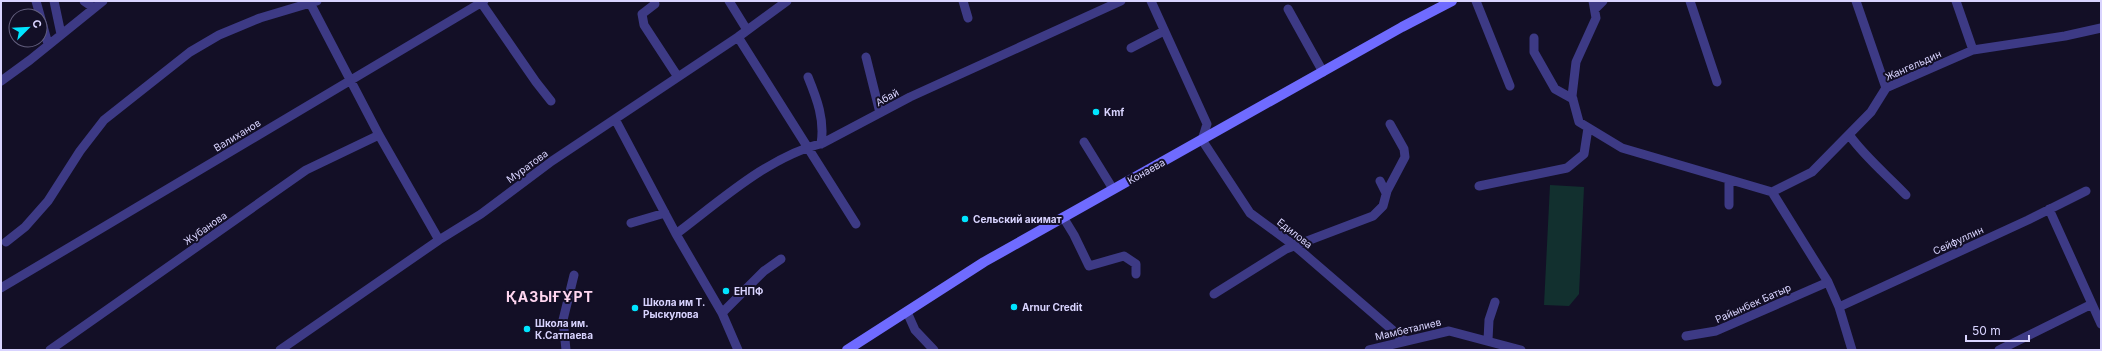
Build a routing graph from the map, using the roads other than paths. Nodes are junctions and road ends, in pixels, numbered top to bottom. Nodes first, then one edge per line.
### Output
1 (54, 1) edge
2 (84, 1) edge
3 (103, 1) edge
4 (482, 1) edge
5 (729, 1) edge
6 (787, 1) edge
7 (963, 1) edge
8 (1122, 1) edge
9 (1151, 1) edge
10 (1452, 1) edge
11 (1476, 1) edge
12 (1603, 1) edge
13 (1690, 1) edge
14 (1856, 1) edge
15 (1956, 1) edge
16 (312, 2) edge
17 (655, 4) dead end
18 (1594, 5) edge
19 (94, 8) junction
20 (1288, 9) dead end
21 (968, 18) dead end
22 (2101, 28) edge
23 (748, 30) junction
24 (1164, 32) junction
25 (61, 34) junction
26 (738, 37) junction
27 (1534, 38) dead end
28 (48, 44) edge
29 (44, 48) edge
30 (1131, 48) dead end
31 (1973, 50) junction
32 (866, 57) dead end
33 (1323, 72) junction
34 (678, 77) junction
35 (808, 77) dead end
36 (351, 80) junction
37 (1, 81) edge
38 (1717, 82) dead end
39 (1510, 86) dead end
40 (1886, 88) junction
41 (1573, 99) junction
42 (551, 101) dead end
43 (880, 113) junction
44 (615, 119) junction
45 (1390, 124) dead end
46 (1588, 128) junction
47 (379, 135) junction
48 (1850, 136) junction
49 (1202, 140) junction
50 (1084, 142) dead end
51 (821, 144) junction
52 (808, 147) junction
53 (1729, 180) junction
54 (1380, 181) dead end
55 (1479, 186) dead end
56 (1113, 189) junction
57 (2086, 191) dead end
58 (1772, 192) junction
59 (1386, 193) junction
60 (1906, 195) dead end
61 (1729, 205) dead end
62 (2049, 209) junction
63 (665, 213) junction
64 (1063, 217) junction
65 (631, 223) dead end
66 (856, 224) dead end
67 (676, 234) junction
68 (439, 240) junction
69 (6, 242) dead end
70 (1295, 246) junction
71 (780, 259) dead end
72 (1136, 274) dead end
73 (574, 275) dead end
74 (1828, 282) junction
75 (1, 288) edge
76 (1214, 294) dead end
77 (1495, 302) dead end
78 (2092, 304) junction
79 (1839, 307) junction
80 (907, 312) junction
81 (722, 313) junction
82 (2101, 324) edge
83 (1686, 336) dead end
84 (1404, 340) junction
85 (1488, 340) junction
86 (57, 348) edge
87 (280, 350) edge
88 (566, 350) edge
89 (738, 350) edge
90 (847, 350) edge
91 (934, 350) edge
92 (1369, 350) edge
93 (1521, 350) edge
94 (1852, 350) edge
95 (1999, 350) edge

1 - 25 street
2 - 19 street
3 - 19 street
4 - 36 street, Валиханов
4 - 42 street
5 - 23 street
6 - 23 street, Муратова
7 - 21 street
8 - 43 street, Абай
9 - 24 street
10 - 33 main road, Конаева
11 - 39 street
12 - 18 street
13 - 38 street
14 - 40 street
15 - 31 street
16 - 36 street
16 - 69 street
17 - 34 street
18 - 41 street
19 - 25 street
20 - 33 street
22 - 31 street, Жангельдин
23 - 26 street, Муратова
24 - 30 street
24 - 49 street
25 - 28 street
26 - 34 street, Муратова
26 - 52 street
27 - 41 street
29 - 37 street
31 - 40 street, Жангельдин
32 - 43 street
33 - 49 main road, Конаева
34 - 44 street, Муратова
35 - 51 street
36 - 47 street
36 - 75 street, Валиханов
40 - 48 street, Жангельдин
41 - 46 street
43 - 51 street, Абай
44 - 63 street
44 - 68 street, Муратова
45 - 59 street
46 - 53 street
46 - 55 street
47 - 68 street
47 - 86 street, Жубанова
48 - 58 street, Жангельдин
48 - 60 street
49 - 56 main road, Конаева
49 - 70 street, Едилова
50 - 56 street
51 - 52 street, Абай
52 - 66 street
52 - 67 street, Абай
53 - 58 street
53 - 61 street
54 - 59 street
56 - 64 main road, Конаева
57 - 62 street, Сейфуллин
58 - 74 street
59 - 70 street
62 - 78 street
62 - 79 street, Сейфуллин
63 - 65 street
63 - 67 street
64 - 72 street
64 - 80 main road, Конаева
67 - 81 street
68 - 87 street, Муратова
70 - 76 street
70 - 84 street, Едилова
71 - 81 street
73 - 88 street
74 - 79 street
74 - 83 street, Райынбек Батыр
77 - 85 street
78 - 82 street
78 - 95 street
79 - 94 street
80 - 90 main road, Конаева
80 - 91 street
81 - 89 street
84 - 85 street, Мамбеталиев
84 - 92 street, Мамбеталиев
85 - 93 street, Мамбеталиев

